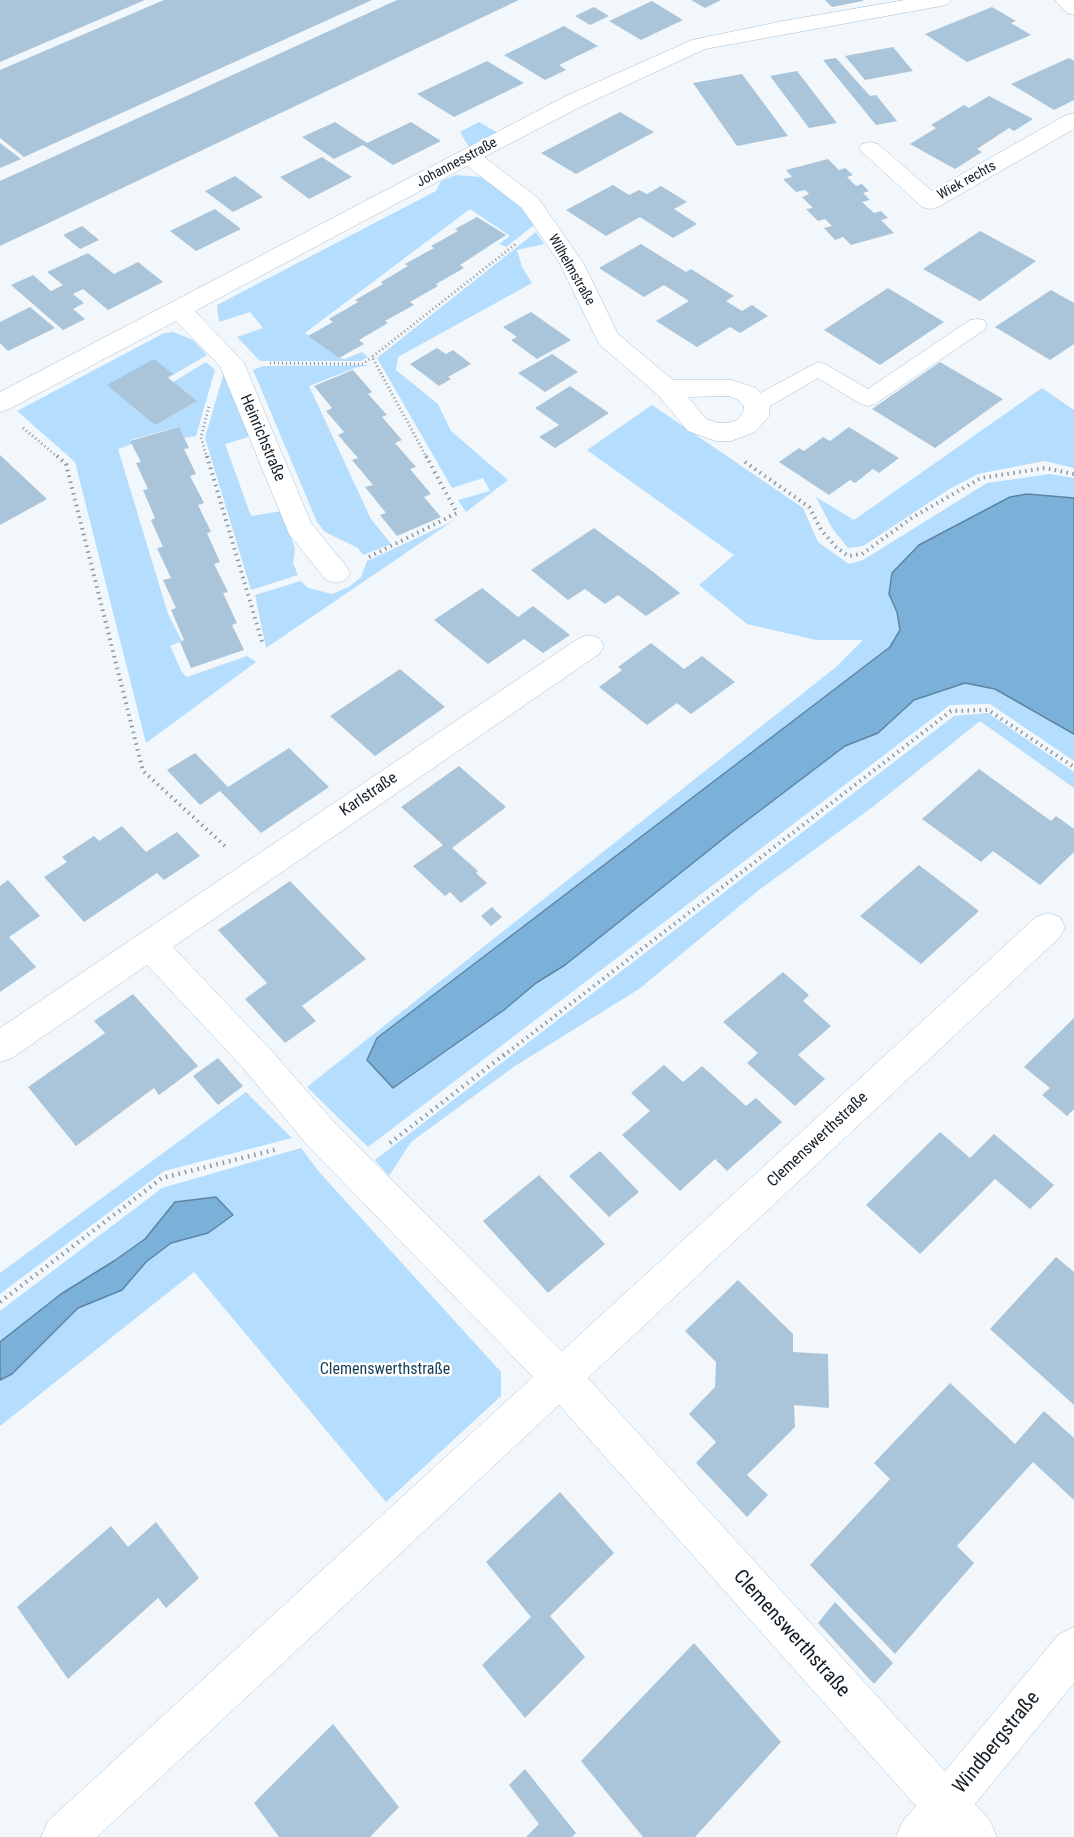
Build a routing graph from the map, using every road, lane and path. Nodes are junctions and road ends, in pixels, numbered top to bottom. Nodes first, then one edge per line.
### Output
1 (941, 0) edge
2 (1065, 0) edge
3 (1074, 9) edge
4 (1074, 120) edge
5 (870, 149) dead end
6 (469, 156) junction
7 (543, 222) junction
8 (180, 310) junction
9 (977, 325) dead end
10 (372, 357) junction
11 (227, 359) junction
12 (667, 389) junction
13 (0, 403) edge
14 (757, 404) junction
15 (16, 422) dead end
16 (716, 432) junction
17 (1074, 474) edge
18 (336, 573) joint
19 (262, 642) dead end
20 (589, 646) dead end
21 (1074, 767) edge
22 (255, 873) junction
23 (1048, 927) dead end
24 (149, 944) junction
25 (0, 1047) edge
26 (320, 1133) junction
27 (357, 1169) junction
28 (0, 1302) edge
29 (561, 1378) junction
30 (1074, 1649) edge
31 (932, 1821) edge
32 (64, 1837) edge
33 (974, 1837) edge

1 - 6 street, Johannesstraße
2 - 3 street
4 - 5 street, Wiek rechts
6 - 7 street, Wilhelmstraße
6 - 8 street, Johannesstraße
7 - 10 path
7 - 12 street, Wilhelmstraße
8 - 11 street, Heinrichstraße
8 - 13 street, Johannesstraße
9 - 14 lane
10 - 11 path
10 - 18 path
11 - 18 street, Heinrichstraße
11 - 19 path
12 - 14 street
12 - 16 street, Wilhelmstraße
14 - 16 street
15 - 22 path
16 - 17 path
20 - 22 street, Karlstraße
21 - 27 path
22 - 24 street, Karlstraße
23 - 29 street, Clemenswerthstraße
24 - 25 street, Karlstraße
24 - 26 street, Clemenswerthstraße
26 - 27 street, Clemenswerthstraße
26 - 28 path
27 - 29 street, Clemenswerthstraße
29 - 31 street, Clemenswerthstraße
29 - 32 street, Clemenswerthstraße
30 - 31 street, Windbergstraße
31 - 33 street, Clemenswerthstraße

